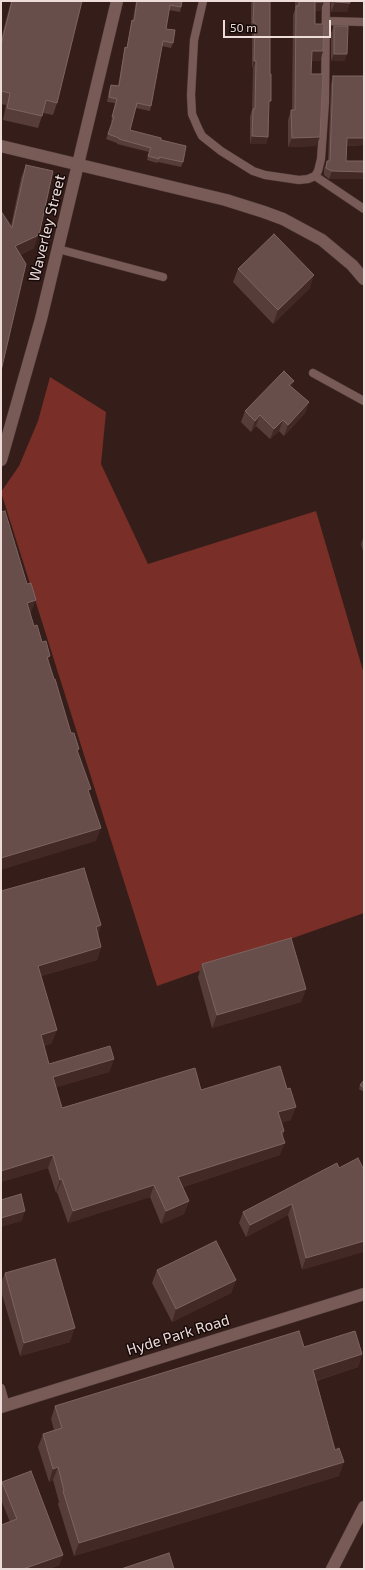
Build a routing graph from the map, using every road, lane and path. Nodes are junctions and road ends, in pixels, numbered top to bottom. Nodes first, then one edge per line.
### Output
1 (117, 1) edge
2 (203, 1) edge
3 (326, 1) edge
4 (326, 21) junction
5 (364, 22) edge
6 (1, 146) edge
7 (79, 165) junction
8 (314, 176) junction
9 (364, 210) edge
10 (58, 249) junction
11 (163, 277) dead end
12 (364, 279) edge
13 (313, 373) dead end
14 (364, 401) edge
15 (1, 460) edge
16 (364, 1294) edge
17 (1, 1388) edge
18 (4, 1406) edge
19 (364, 1507) edge
20 (332, 1569) edge

1 - 7 street, Waverley Street
2 - 8 lane
3 - 4 lane
4 - 5 lane
4 - 8 lane
6 - 7 street
7 - 10 street, Waverley Street
7 - 12 street
8 - 9 lane
10 - 11 lane
10 - 15 street, Waverley Street
13 - 14 lane
16 - 18 street, Hyde Park Road
17 - 18 lane
19 - 20 street

